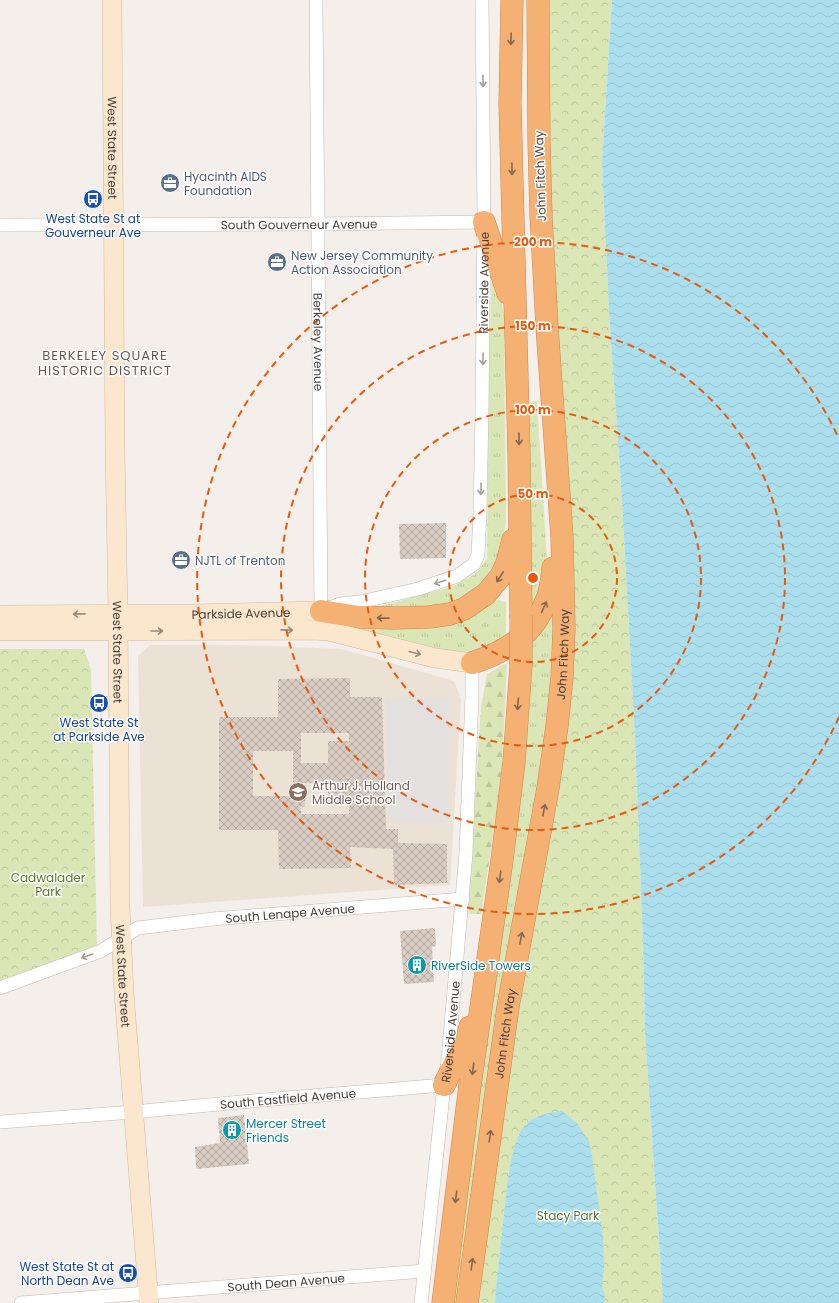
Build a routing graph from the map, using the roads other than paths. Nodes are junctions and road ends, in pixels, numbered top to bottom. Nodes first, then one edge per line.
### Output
1 (112, 0) edge
2 (316, 0) edge
3 (482, 0) edge
4 (512, 0) edge
5 (538, 0) edge
6 (484, 222) junction
7 (114, 224) junction
8 (317, 224) junction
9 (0, 225) edge
10 (515, 316) junction
11 (555, 444) junction
12 (519, 514) junction
13 (474, 564) joint
14 (321, 611) junction
15 (0, 615) edge
16 (118, 622) junction
17 (0, 631) edge
18 (472, 663) junction
19 (463, 899) junction
20 (121, 938) junction
21 (490, 947) junction
22 (0, 988) edge
23 (444, 1085) junction
24 (133, 1112) junction
25 (0, 1122) edge
26 (424, 1271) junction
27 (149, 1298) edge
28 (21, 1303) edge
29 (421, 1303) edge
30 (443, 1303) edge
31 (467, 1303) edge

1 - 7 main road, West State Street
2 - 8 street, Berkeley Avenue
3 -> 6 street, Riverside Avenue
4 -> 10 highway
5 - 11 highway, John Fitch Way
6 - 8 street, South Gouverneur Avenue
6 - 10 highway
6 -> 13 street, Riverside Avenue
7 - 8 street, South Gouverneur Avenue
7 - 9 street, South Gouverneur Avenue
7 - 16 main road, West State Street
8 - 14 street, Berkeley Avenue
10 -> 12 highway
18 -> 11 highway
31 -> 11 highway, John Fitch Way
12 -> 14 highway
12 -> 21 highway, bridge
13 -> 14 street, Parkside Avenue
14 - 16 main road, Parkside Avenue
16 -> 15 main road, Parkside Avenue
16 - 17 main road, Parkside Avenue
16 -> 18 main road, Parkside Avenue
16 - 20 main road, West State Street
18 - 19 street, Riverside Avenue
19 - 20 street, South Lenape Avenue
19 - 23 street, Riverside Avenue
20 -> 22 street, South Lenape Avenue
20 - 24 main road, West State Street
21 - 23 highway
21 -> 30 highway
23 - 24 street, South Eastfield Avenue
23 - 26 street, Riverside Avenue
24 - 25 street, South Eastfield Avenue
24 - 27 main road, West State Street
26 - 27 street, South Dean Avenue
26 - 29 street, Riverside Avenue
27 - 28 street, South Dean Avenue

